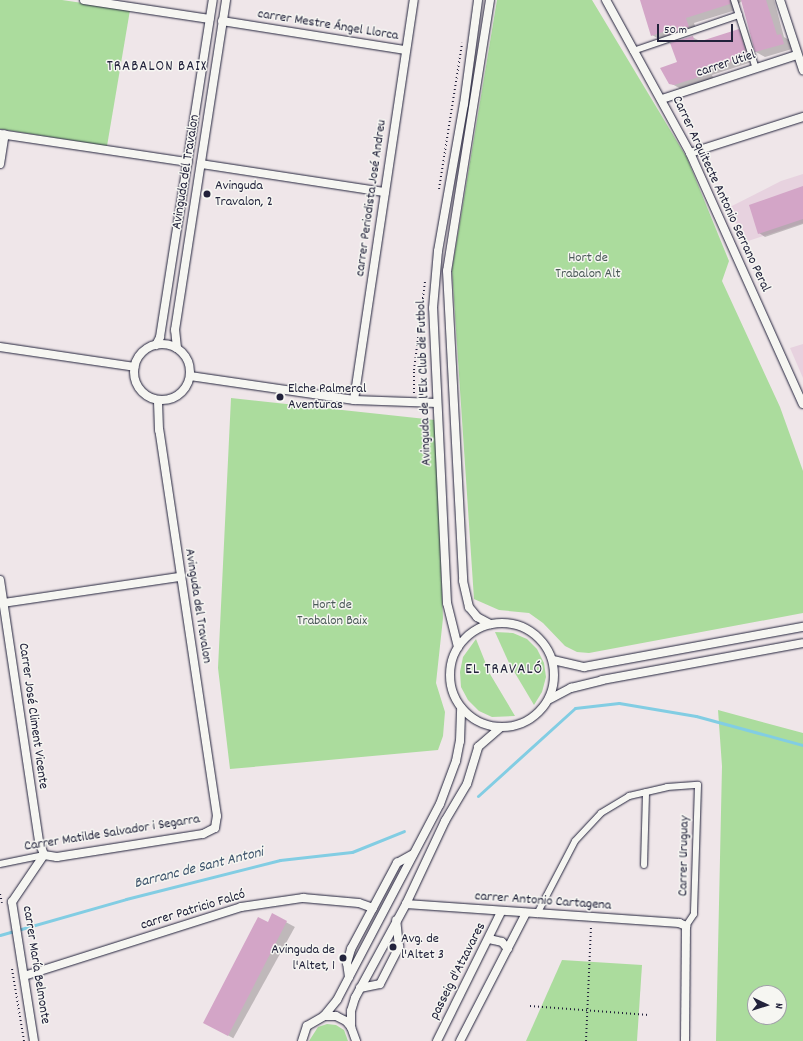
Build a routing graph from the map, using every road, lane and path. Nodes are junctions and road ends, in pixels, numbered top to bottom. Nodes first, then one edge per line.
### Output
1 (84, 0) edge
2 (213, 0) edge
3 (226, 0) edge
4 (414, 0) edge
5 (478, 0) edge
6 (490, 0) edge
7 (606, 0) edge
8 (734, 0) edge
9 (780, 0) edge
10 (739, 15) junction
11 (210, 19) junction
12 (222, 21) junction
13 (406, 50) junction
14 (633, 51) junction
15 (797, 55) junction
16 (756, 68) junction
17 (803, 70) edge
18 (662, 99) junction
19 (803, 117) edge
20 (2, 134) edge
21 (690, 153) junction
22 (188, 162) junction
23 (0, 164) edge
24 (201, 164) junction
25 (385, 192) junction
26 (156, 345) junction
27 (0, 347) edge
28 (177, 348) junction
29 (134, 367) junction
30 (190, 376) junction
31 (158, 400) junction
32 (354, 400) junction
33 (437, 403) junction
34 (803, 404) edge
35 (180, 577) junction
36 (0, 580) edge
37 (2, 603) edge
38 (490, 624) junction
39 (803, 627) edge
40 (803, 643) edge
41 (458, 647) junction
42 (553, 660) junction
43 (550, 699) junction
44 (461, 708) junction
45 (500, 728) junction
46 (646, 792) junction
47 (217, 816) joint
48 (413, 854) junction
49 (44, 855) junction
50 (0, 864) edge
51 (644, 865) dead end
52 (0, 894) edge
53 (1, 898) dead end
54 (406, 904) junction
55 (373, 908) junction
56 (501, 912) junction
57 (526, 913) junction
58 (537, 914) junction
59 (592, 918) junction
60 (396, 920) junction
61 (682, 924) junction
62 (489, 939) junction
63 (508, 949) junction
64 (12, 963) dead end
65 (24, 976) junction
66 (350, 977) junction
67 (360, 988) junction
68 (530, 1006) dead end
69 (587, 1010) junction
70 (324, 1016) junction
71 (649, 1016) dead end
72 (351, 1027) junction
73 (24, 1041) edge
74 (34, 1041) edge
75 (302, 1041) edge
76 (356, 1041) edge
77 (437, 1041) edge
78 (460, 1041) edge
79 (586, 1041) edge
80 (684, 1041) edge

1 - 11 street
2 - 11 street, Avinguda del Travalon
3 - 12 street, Avinguda del Travalon
4 - 13 street, carrer Periodista José Andreu
5 - 33 street, Avinguda de l'Elx Club de Futbol
6 - 38 street, Avinguda de l'Elx Club de Futbol
7 - 14 street, Carrer Arquitecte Antonio Serrano Peral
8 - 10 street
9 - 15 street
10 - 14 street
10 - 16 street
11 - 22 street, Avinguda del Travalon
12 - 13 street, carrer Mestre Ángel Llorca
12 - 24 street, Avinguda del Travalon
13 - 25 street, carrer Periodista José Andreu
14 - 18 street, Carrer Arquitecte Antonio Serrano Peral
15 - 16 street, carrer Utiel
15 - 17 street
16 - 18 street, carrer Utiel
18 - 21 street, Carrer Arquitecte Antonio Serrano Peral
19 - 21 street
20 - 22 street
20 - 23 street
21 - 34 street, Carrer Arquitecte Antonio Serrano Peral
22 - 26 street, Avinguda del Travalon
24 - 25 street
24 - 28 street, Avinguda del Travalon
25 - 32 street, carrer Periodista José Andreu
26 - 28 street
26 - 29 street
27 - 29 street
28 - 30 street
29 - 31 street
30 - 31 street
30 - 32 street
31 - 35 street, Avinguda del Travalon
32 - 33 street
33 - 41 street, Avinguda de l'Elx Club de Futbol
35 - 37 street
35 - 47 street, Avinguda del Travalon
36 - 37 street, Carrer José Climent Vicente
37 - 49 street, Carrer José Climent Vicente
38 - 41 street
38 - 42 street
39 - 42 street
40 - 43 street
41 - 44 street
42 - 43 street
43 - 45 street
44 - 45 street
44 - 48 street
45 - 54 street
46 - 51 street
46 - 58 street
46 - 61 street, Carrer Uruguay
47 - 49 street, Carrer Matilde Salvador i Segarra
48 - 55 street
48 - 66 street
49 - 50 street, Carrer Matilde Salvador i Segarra
49 - 65 street, carrer María Belmonte
52 - 53 path
54 - 56 street, carrer Antonio Cartagena
54 - 60 street
55 - 65 street, carrer Patricio Falcó
55 - 66 street
56 - 57 street, carrer Antonio Cartagena
56 - 62 street, passeig d'Atzavares
57 - 58 street, carrer Antonio Cartagena
57 - 63 street
58 - 59 street, carrer Antonio Cartagena
59 - 61 street, carrer Antonio Cartagena
59 - 69 path
60 - 67 street
60 - 67 street
61 - 80 street
62 - 63 street
62 - 77 street, passeig d'Atzavares
63 - 78 street
64 - 73 path
65 - 74 street, carrer María Belmonte
66 - 70 street
67 - 72 street
68 - 69 path
69 - 71 path
69 - 79 path
70 - 72 street
70 - 75 street
72 - 76 street

